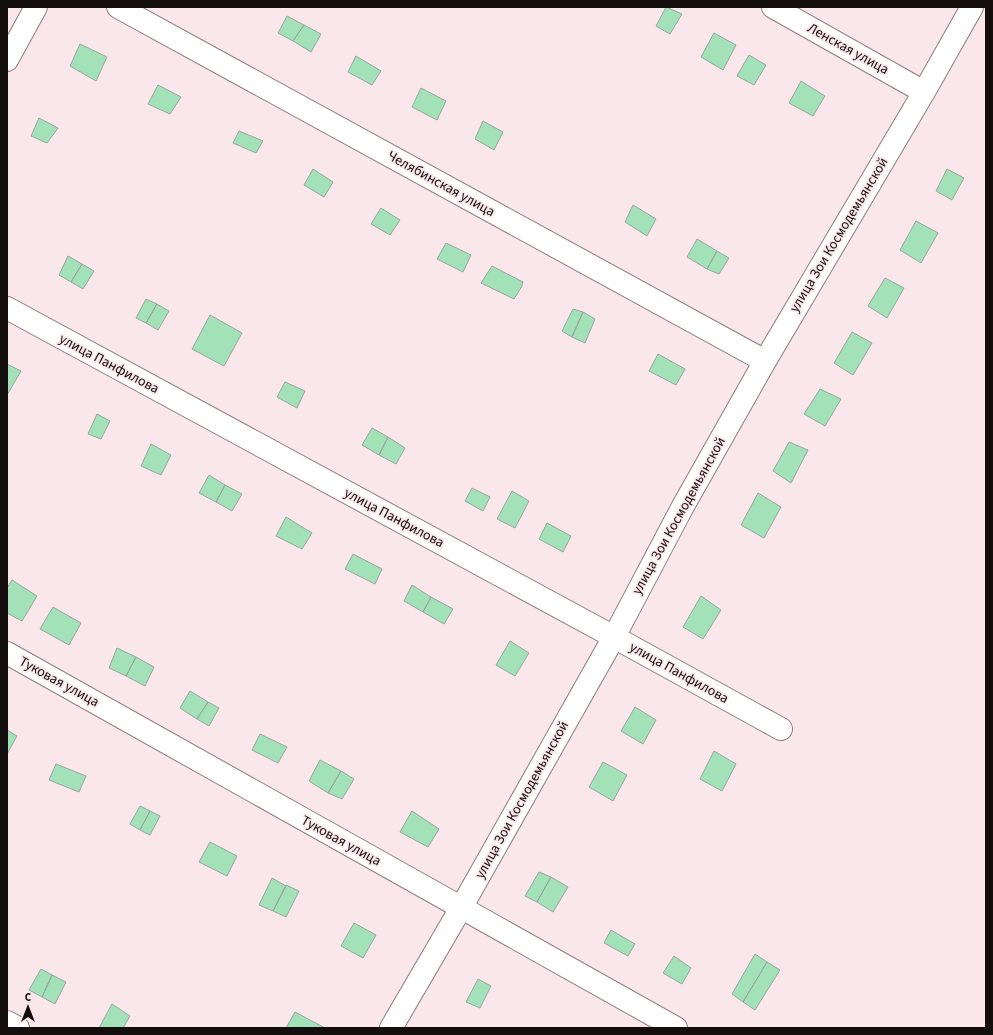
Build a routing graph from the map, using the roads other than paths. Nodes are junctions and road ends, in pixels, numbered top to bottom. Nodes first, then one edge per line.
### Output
1 (36, 7) edge
2 (118, 7) edge
3 (773, 7) edge
4 (972, 7) edge
5 (7, 60) edge
6 (924, 92) junction
7 (7, 308) edge
8 (765, 361) junction
9 (614, 637) junction
10 (7, 653) edge
11 (781, 729) dead end
12 (461, 908) junction
13 (7, 1022) edge
14 (18, 1028) edge
15 (391, 1028) edge
16 (676, 1028) edge

1 - 5 street
2 - 8 street, Челябинская улица
3 - 6 street, Ленская улица
4 - 6 street, улица Зои Космодемьянской
6 - 8 street, улица Зои Космодемьянской
7 - 9 street, улица Панфилова
8 - 9 street, улица Зои Космодемьянской
9 - 11 street, улица Панфилова
9 - 12 street, улица Зои Космодемьянской
10 - 12 street, Туковая улица
12 - 15 street, улица Зои Космодемьянской
12 - 16 street, Туковая улица
13 - 14 street

